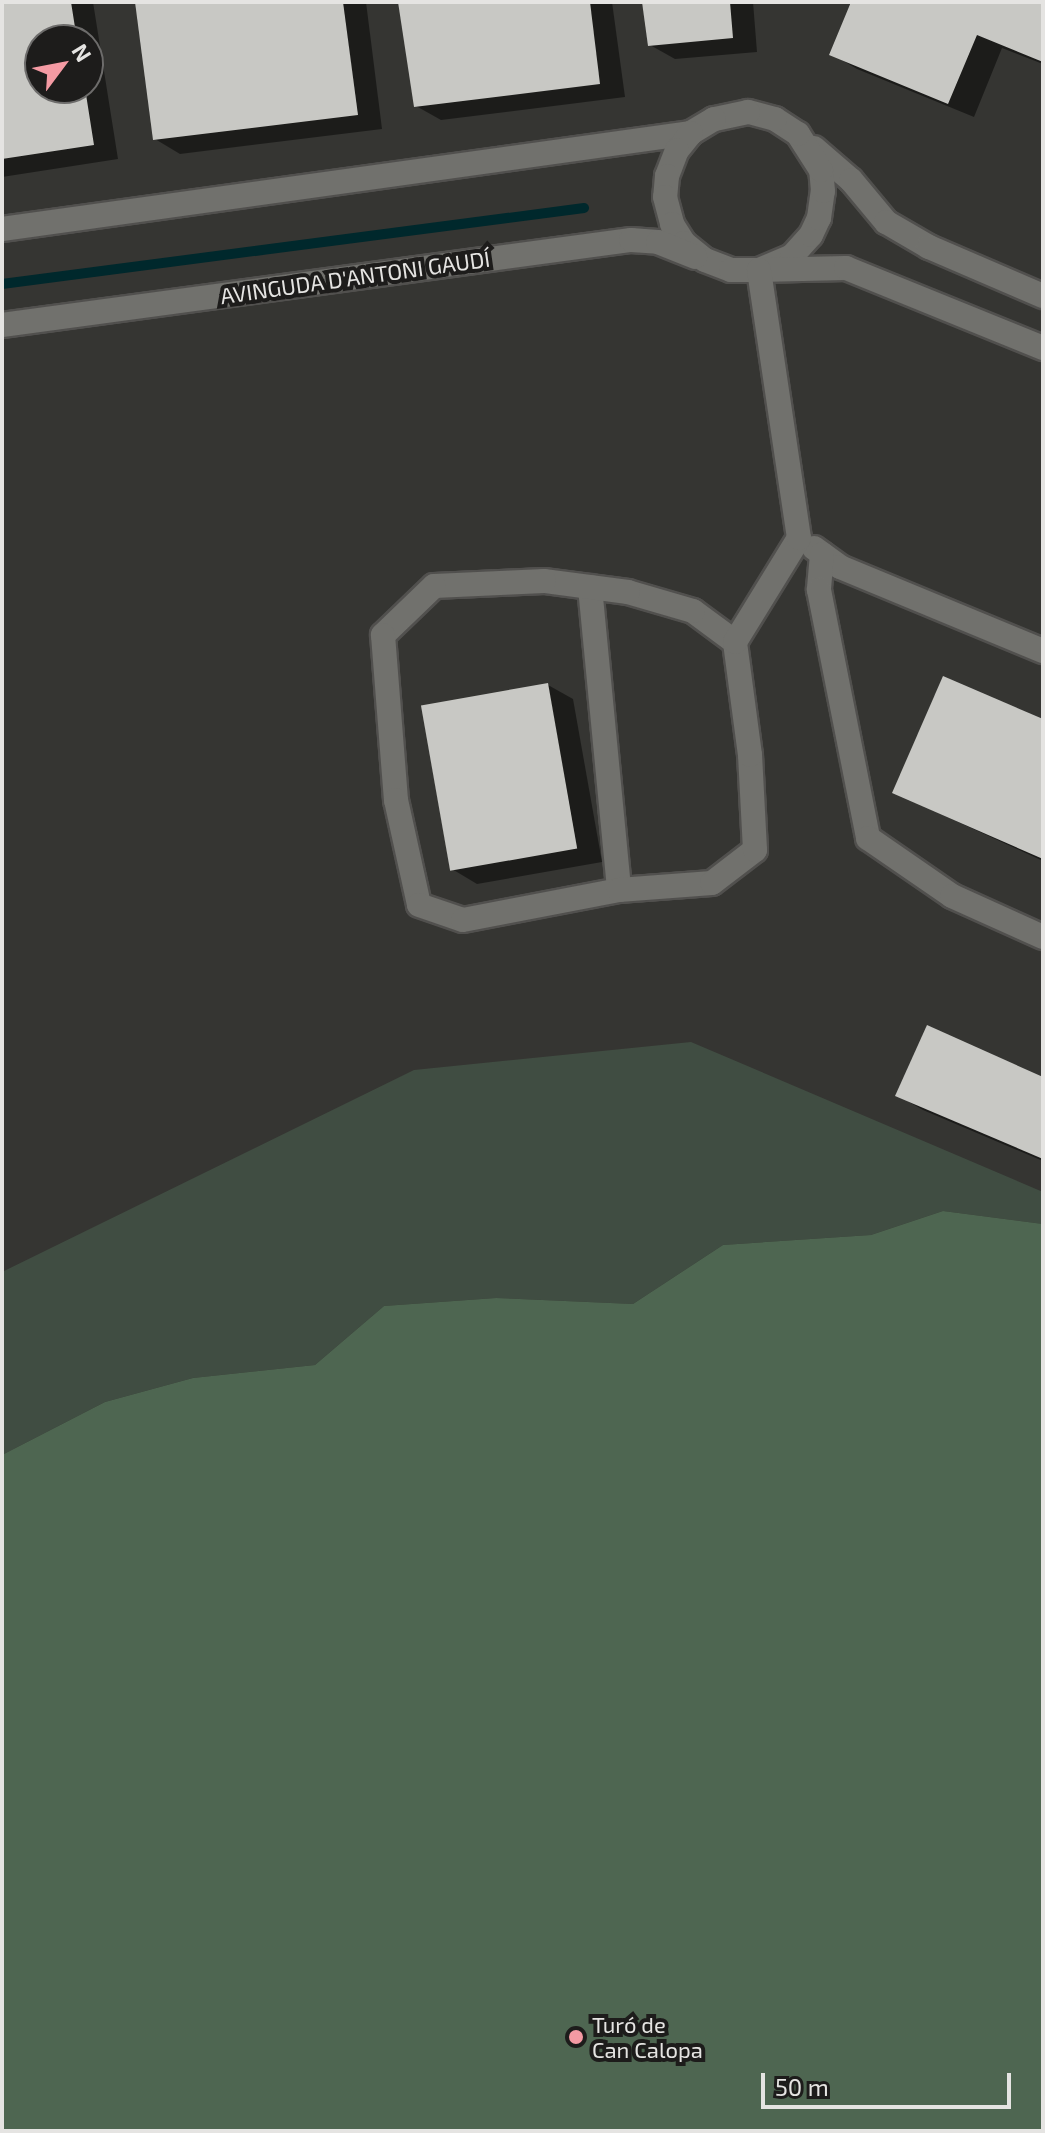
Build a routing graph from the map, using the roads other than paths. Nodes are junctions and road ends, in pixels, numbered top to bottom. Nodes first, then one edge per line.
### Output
1 (691, 133) junction
2 (798, 134) junction
3 (2, 229) edge
4 (705, 260) junction
5 (759, 270) junction
6 (1043, 296) edge
7 (2, 325) edge
8 (1043, 348) edge
9 (799, 538) junction
10 (822, 554) junction
11 (590, 587) junction
12 (735, 642) junction
13 (1043, 651) edge
14 (619, 890) junction
15 (1043, 937) edge

1 - 2 street
1 - 3 street
1 - 4 street
2 - 5 street
2 - 6 street
4 - 5 street
4 - 7 street, AVINGUDA D'ANTONI GAUDÍ
5 - 8 street
5 - 9 street
9 - 10 street
9 - 12 street
10 - 13 street
10 - 15 street
11 - 12 street
11 - 14 street
11 - 14 street
12 - 14 street

